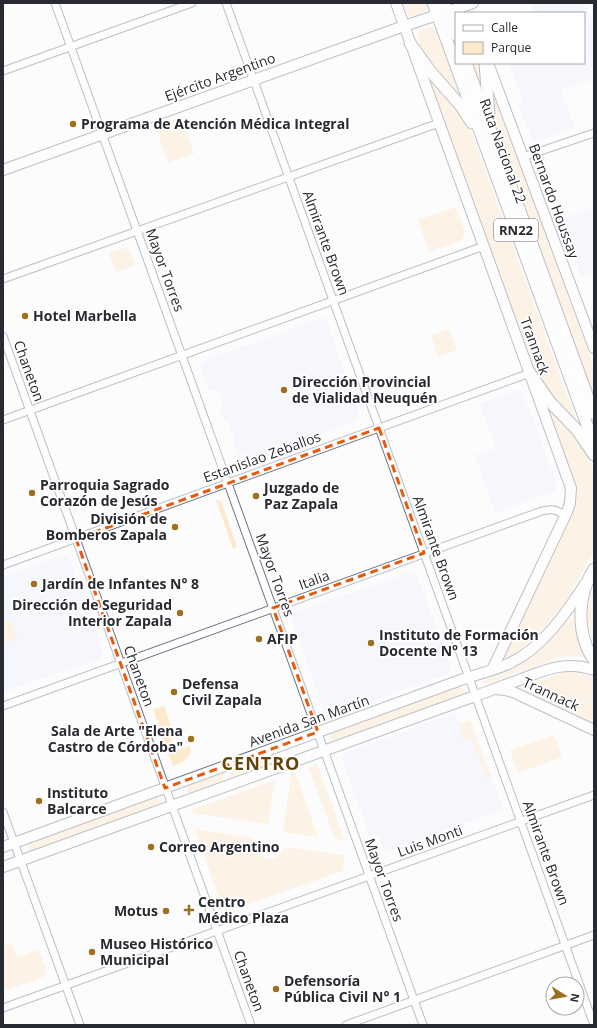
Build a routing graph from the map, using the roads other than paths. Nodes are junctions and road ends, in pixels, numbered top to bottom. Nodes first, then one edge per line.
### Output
1 (55, 3) edge
2 (192, 3) edge
3 (226, 3) edge
4 (396, 3) edge
5 (433, 3) edge
6 (469, 6) edge
7 (443, 10) edge
8 (404, 26) junction
9 (455, 33) edge
10 (410, 43) junction
11 (71, 47) junction
12 (455, 49) edge
13 (460, 64) edge
14 (466, 64) edge
15 (485, 64) edge
16 (488, 64) edge
17 (3, 71) edge
18 (253, 80) junction
19 (439, 123) junction
20 (594, 133) edge
21 (103, 134) junction
22 (492, 134) junction
23 (484, 144) junction
24 (523, 157) junction
25 (3, 170) edge
26 (288, 177) junction
27 (138, 231) junction
28 (484, 246) junction
29 (3, 279) edge
30 (333, 301) junction
31 (3, 336) edge
32 (594, 348) edge
33 (182, 356) junction
34 (530, 374) junction
35 (30, 411) junction
36 (594, 414) edge
37 (3, 420) edge
38 (379, 428) junction
39 (594, 444) edge
40 (594, 455) edge
41 (228, 483) junction
42 (565, 516) junction
43 (76, 539) junction
44 (424, 554) junction
45 (3, 565) edge
46 (592, 572) edge
47 (273, 608) junction
48 (594, 660) edge
49 (121, 664) junction
50 (492, 670) junction
51 (594, 670) edge
52 (468, 677) junction
53 (495, 689) junction
54 (475, 696) junction
55 (3, 706) edge
56 (594, 730) edge
57 (318, 732) junction
58 (324, 751) junction
59 (165, 788) junction
60 (594, 795) edge
61 (172, 806) junction
62 (3, 812) edge
63 (521, 822) junction
64 (14, 843) junction
65 (3, 847) edge
66 (21, 860) junction
67 (3, 867) edge
68 (369, 876) junction
69 (217, 931) junction
70 (594, 935) edge
71 (565, 946) junction
72 (66, 985) junction
73 (414, 1000) junction
74 (3, 1008) edge
75 (80, 1025) edge
76 (251, 1025) edge
77 (346, 1025) edge
78 (422, 1025) edge
79 (594, 1025) edge

1 - 11 street, Mayor Torres
2 - 11 street
3 - 18 street, Almirante Brown
4 - 8 main road, Trannack
5 - 7 main road, Ruta Nacional 22 / RN22
6 - 7 main road, Ejército Argentino
7 - 8 main road, Ejército Argentino
7 - 9 main road, Ruta Nacional 22 / RN22
7 - 12 main road, Ruta Nacional 22 / RN22
8 - 10 main road, Trannack
8 - 18 main road, Ejército Argentino
10 - 19 main road, Trannack
10 - 23 main road
11 - 17 street
11 - 21 street, Mayor Torres
13 - 23 main road, Ruta Nacional 22 / RN22
14 - 22 main road, Ruta Nacional 22 / RN22
15 - 22 main road
16 - 24 main road, Bernardo Houssay
18 - 21 main road, Ejército Argentino
18 - 26 street, Almirante Brown
19 - 26 street
19 - 28 main road, Trannack
20 - 24 street
21 - 25 main road, Ejército Argentino
21 - 27 street, Mayor Torres
22 - 36 main road, Ruta Nacional 22 / RN22
23 - 39 main road, Ruta Nacional 22 / RN22
24 - 32 main road, Bernardo Houssay
26 - 27 street
26 - 30 street, Almirante Brown
27 - 29 street
27 - 33 street, Mayor Torres
28 - 30 street
28 - 34 main road, Trannack
30 - 33 street
30 - 38 street, Almirante Brown
31 - 35 street, Chaneton
33 - 35 street
33 - 41 street, Mayor Torres
34 - 38 street, Estanislao Zeballos
34 - 40 main road
34 - 42 main road, Trannack
35 - 37 street
35 - 43 street, Chaneton
38 - 41 street, Estanislao Zeballos
38 - 44 street, Almirante Brown
41 - 43 street, Estanislao Zeballos
41 - 47 street, Mayor Torres
42 - 44 street, Italia
42 - 50 main road, Trannack
43 - 45 street, Estanislao Zeballos
43 - 49 street, Chaneton
44 - 47 street, Italia
44 - 52 street, Almirante Brown
46 - 48 main road
46 - 50 main road, Avenida San Martín
47 - 49 street, Italia
47 - 57 street, Mayor Torres
49 - 55 street, Italia
49 - 59 street, Chaneton
50 - 52 main road, Avenida San Martín
51 - 53 main road
52 - 54 street, Almirante Brown
52 - 57 main road, Avenida San Martín
53 - 54 main road
53 - 56 main road, Trannack
54 - 58 main road
54 - 63 street, Almirante Brown
57 - 58 street, Mayor Torres
57 - 59 main road, Avenida San Martín
58 - 61 main road
58 - 68 street, Mayor Torres
59 - 61 street, Chaneton
59 - 64 main road, Avenida San Martín
60 - 63 street, Luis Monti
61 - 66 main road
61 - 69 street, Chaneton
62 - 64 street
63 - 68 street, Luis Monti
63 - 71 street, Almirante Brown
64 - 65 main road, Avenida San Martín
64 - 66 street
66 - 67 main road
66 - 72 street
68 - 69 street, Luis Monti
68 - 73 street, Mayor Torres
69 - 72 street, Luis Monti
69 - 76 street, Chaneton
70 - 71 street
71 - 73 street
71 - 79 street, Almirante Brown
72 - 74 street, Luis Monti
72 - 75 street
73 - 77 street
73 - 78 street, Mayor Torres

